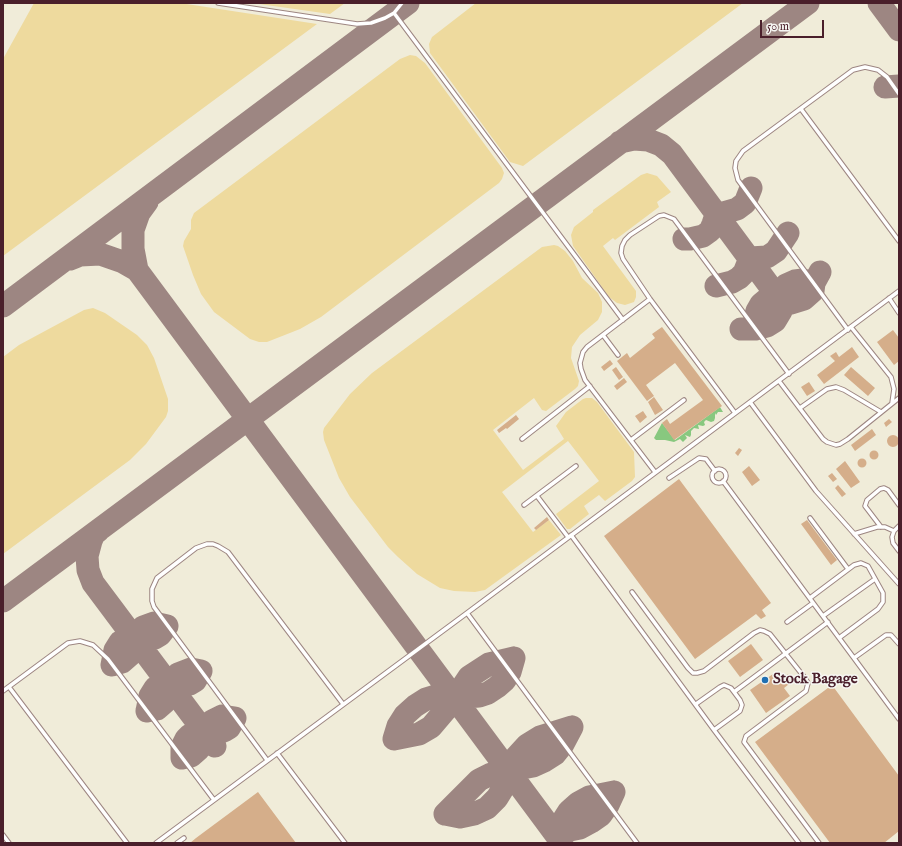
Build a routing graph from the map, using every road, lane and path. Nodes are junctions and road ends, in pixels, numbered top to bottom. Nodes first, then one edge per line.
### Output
1 (218, 3) edge
2 (402, 3) edge
3 (394, 13) junction
4 (899, 94) edge
5 (801, 109) junction
6 (899, 241) edge
7 (899, 291) edge
8 (889, 298) junction
9 (650, 299) junction
10 (899, 312) edge
11 (622, 320) junction
12 (850, 328) junction
13 (603, 335) junction
14 (618, 355) dead end
15 (789, 374) junction
16 (779, 381) junction
17 (590, 386) junction
18 (899, 398) edge
19 (684, 400) dead end
20 (750, 402) junction
21 (892, 403) junction
22 (800, 408) junction
23 (881, 412) junction
24 (735, 413) junction
25 (522, 439) dead end
26 (631, 440) junction
27 (576, 466) dead end
28 (715, 471) junction
29 (655, 472) junction
30 (669, 478) dead end
31 (724, 482) junction
32 (537, 496) junction
33 (899, 505) edge
34 (524, 506) dead end
35 (810, 518) dead end
36 (899, 526) edge
37 (881, 527) junction
38 (894, 531) junction
39 (854, 534) junction
40 (570, 536) junction
41 (899, 551) edge
42 (848, 569) junction
43 (875, 579) junction
44 (899, 584) edge
45 (632, 592) dead end
46 (810, 598) junction
47 (813, 602) junction
48 (467, 613) junction
49 (824, 616) junction
50 (787, 622) dead end
51 (828, 622) junction
52 (839, 638) junction
53 (899, 644) edge
54 (785, 653) junction
55 (854, 658) junction
56 (9, 686) junction
57 (3, 691) edge
58 (734, 692) junction
59 (343, 704) junction
60 (696, 704) junction
61 (899, 719) edge
62 (714, 730) junction
63 (277, 753) junction
64 (267, 760) junction
65 (214, 800) junction
66 (3, 835) edge
67 (184, 838) dead end
68 (9, 843) edge
69 (127, 843) edge
70 (156, 843) edge
71 (177, 843) edge
72 (344, 843) edge
73 (637, 843) edge
74 (799, 843) edge
75 (819, 843) edge

1 - 3 lane
2 - 3 lane
3 - 11 lane
4 - 5 lane
5 - 6 lane
5 - 12 lane
7 - 8 lane
8 - 10 lane
8 - 12 lane
9 - 11 lane
9 - 15 lane
9 - 24 lane
11 - 13 lane
12 - 15 lane
12 - 21 lane
13 - 14 lane
13 - 17 lane
15 - 16 lane
16 - 20 lane
16 - 22 lane
17 - 25 lane
17 - 26 lane
18 - 21 lane
19 - 26 lane
20 - 24 lane
20 - 39 lane
21 - 23 lane
22 - 23 lane
22 - 23 lane
24 - 29 lane
26 - 29 lane
27 - 32 lane
28 - 30 lane
28 - 31 lane
28 - 31 lane
29 - 40 lane
31 - 46 lane
32 - 34 lane
32 - 40 lane
33 - 37 lane
35 - 42 lane
36 - 38 lane
37 - 38 lane
37 - 39 lane
38 - 41 lane
39 - 44 lane
40 - 48 lane
40 - 60 lane
42 - 43 lane
42 - 46 lane
43 - 49 lane
43 - 52 lane
45 - 54 lane
46 - 47 lane
47 - 49 lane
47 - 50 lane
48 - 59 lane
48 - 73 lane
49 - 51 lane
51 - 52 lane
51 - 54 lane
52 - 55 lane
53 - 55 lane
54 - 58 lane
54 - 75 lane
55 - 61 lane
56 - 57 lane
56 - 65 lane
56 - 69 lane
58 - 60 lane
58 - 62 lane
59 - 63 lane
59 - 64 lane
60 - 62 lane
62 - 74 lane
63 - 64 lane
63 - 72 lane
64 - 65 lane
65 - 70 lane
66 - 68 lane
67 - 71 lane

